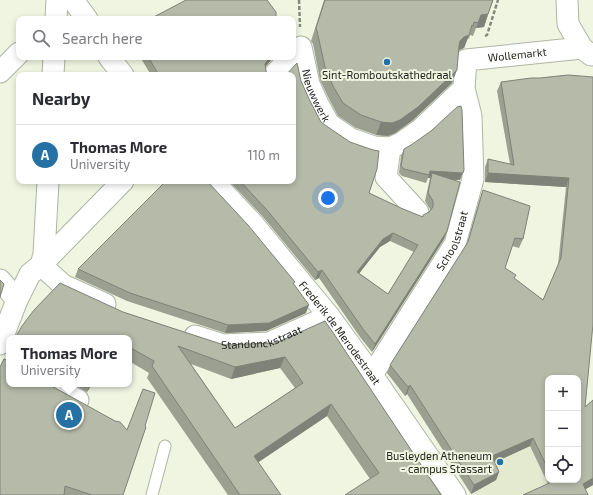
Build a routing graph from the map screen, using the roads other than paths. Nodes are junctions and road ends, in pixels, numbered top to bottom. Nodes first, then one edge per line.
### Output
1 (73, 0) edge
2 (92, 0) edge
3 (567, 0) edge
4 (85, 16) edge
5 (92, 16) edge
6 (587, 52) edge
7 (296, 55) edge
8 (16, 56) edge
9 (54, 60) edge
10 (111, 60) edge
11 (288, 60) edge
12 (0, 72) edge
13 (53, 72) edge
14 (121, 72) edge
15 (277, 72) edge
16 (464, 88) junction
17 (390, 148) junction
18 (48, 184) edge
19 (120, 184) edge
20 (216, 184) edge
21 (418, 212) dead end
22 (41, 265) junction
23 (0, 280) edge
24 (17, 300) junction
25 (122, 312) edge
26 (329, 316) junction
27 (180, 331) edge
28 (0, 344) edge
29 (372, 375) junction
30 (53, 387) edge
31 (96, 411) edge
32 (166, 446) dead end
33 (152, 495) edge
34 (455, 495) edge

1 - 4 street
2 - 5 street
3 - 6 street
6 - 16 street, Wollemarkt
7 - 17 street, Nieuwwerk
8 - 12 street
9 - 13 street
10 - 14 street
11 - 15 street
16 - 17 street
16 - 29 street, Schoolstraat
17 - 21 street
18 - 22 street
19 - 22 street
20 - 26 street, Frederik de Merodestraat
22 - 24 street
22 - 25 street
23 - 24 street
24 - 28 street
26 - 27 street, Standonckstraat
26 - 29 street, Frederik de Merodestraat
29 - 34 street, Frederik de Merodestraat
30 - 31 street
32 - 33 lane

